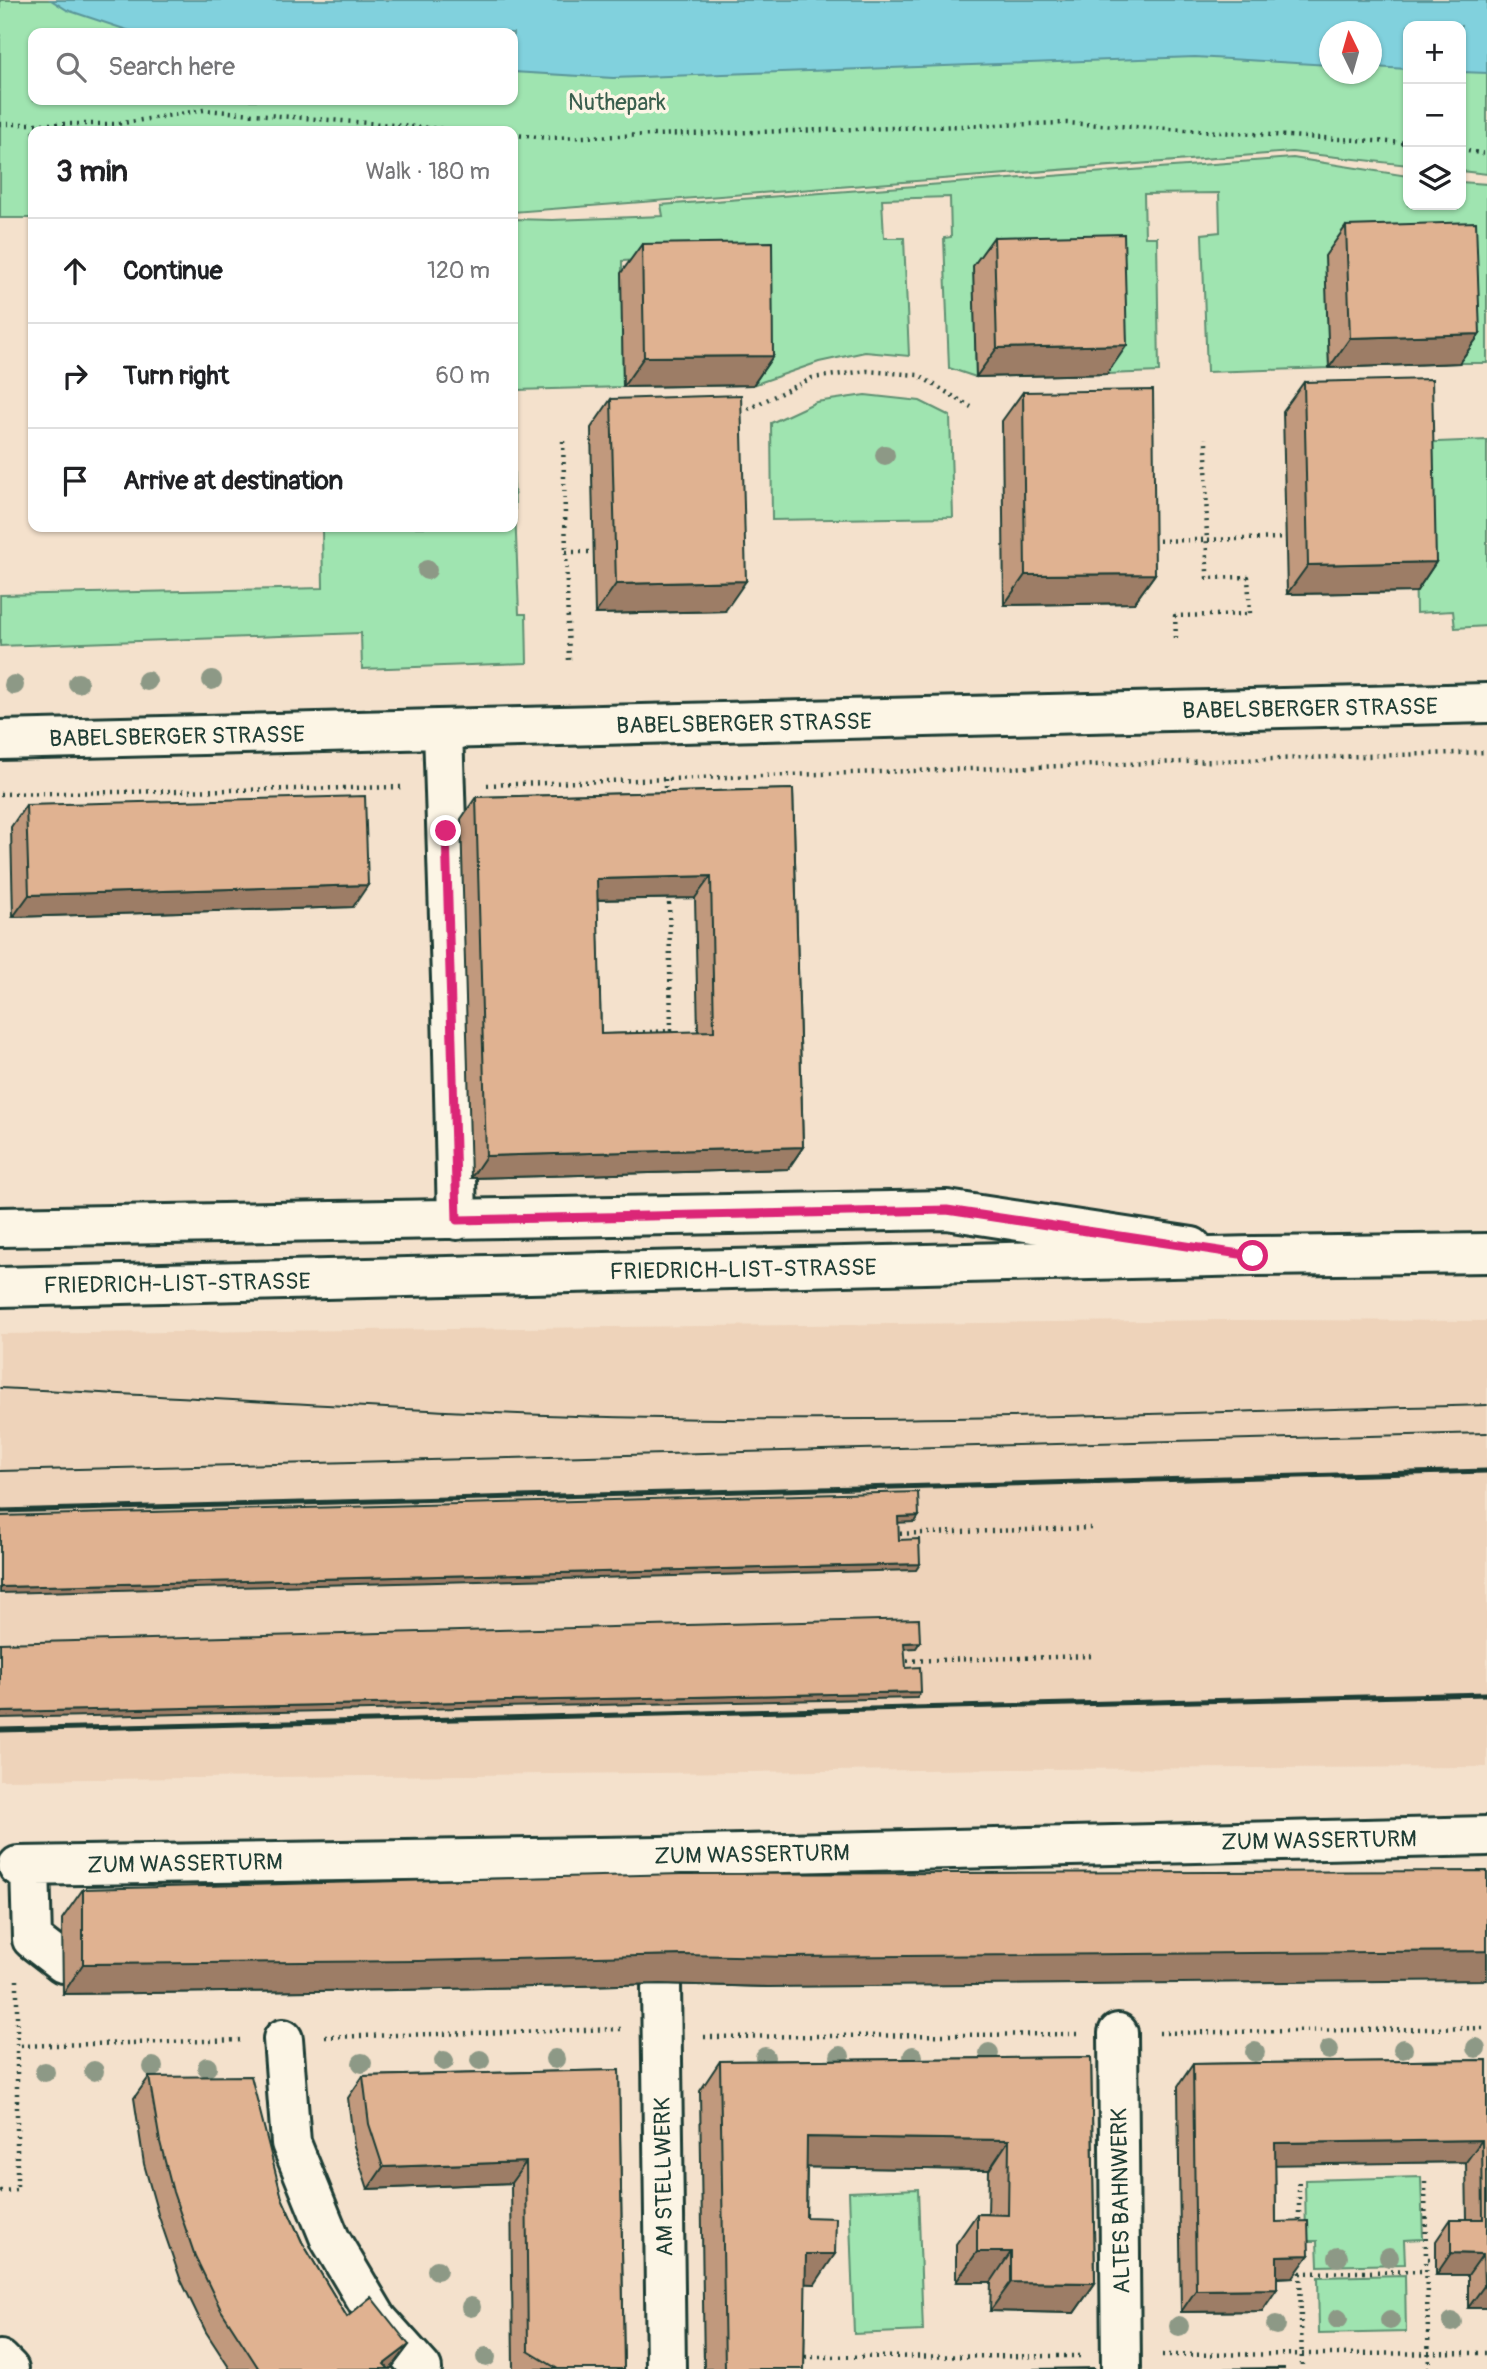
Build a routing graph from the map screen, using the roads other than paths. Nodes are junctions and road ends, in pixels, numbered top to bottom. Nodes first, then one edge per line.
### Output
1 (1487, 703) edge
2 (443, 730) junction
3 (0, 740) edge
4 (457, 1220) junction
5 (0, 1227) edge
6 (1487, 1253) edge
7 (1253, 1256) junction
8 (0, 1287) edge
9 (1487, 1836) edge
10 (63, 1963) dead end
11 (661, 1984) edge
12 (1118, 2033) dead end
13 (284, 2039) dead end
14 (0, 2360) edge
15 (9, 2369) edge
16 (422, 2369) edge
17 (666, 2369) edge
18 (1121, 2369) edge

1 - 2 street, BABELSBERGER STRASSE
2 - 3 street, BABELSBERGER STRASSE
2 - 4 street
4 - 5 street
4 - 7 street
6 - 7 street, FRIEDRICH-LIST-STRASSE
7 - 8 street, FRIEDRICH-LIST-STRASSE
9 - 10 street, ZUM WASSERTURM
11 - 17 street, AM STELLWERK
12 - 18 street, ALTES BAHNWERK
13 - 16 street
14 - 15 street

